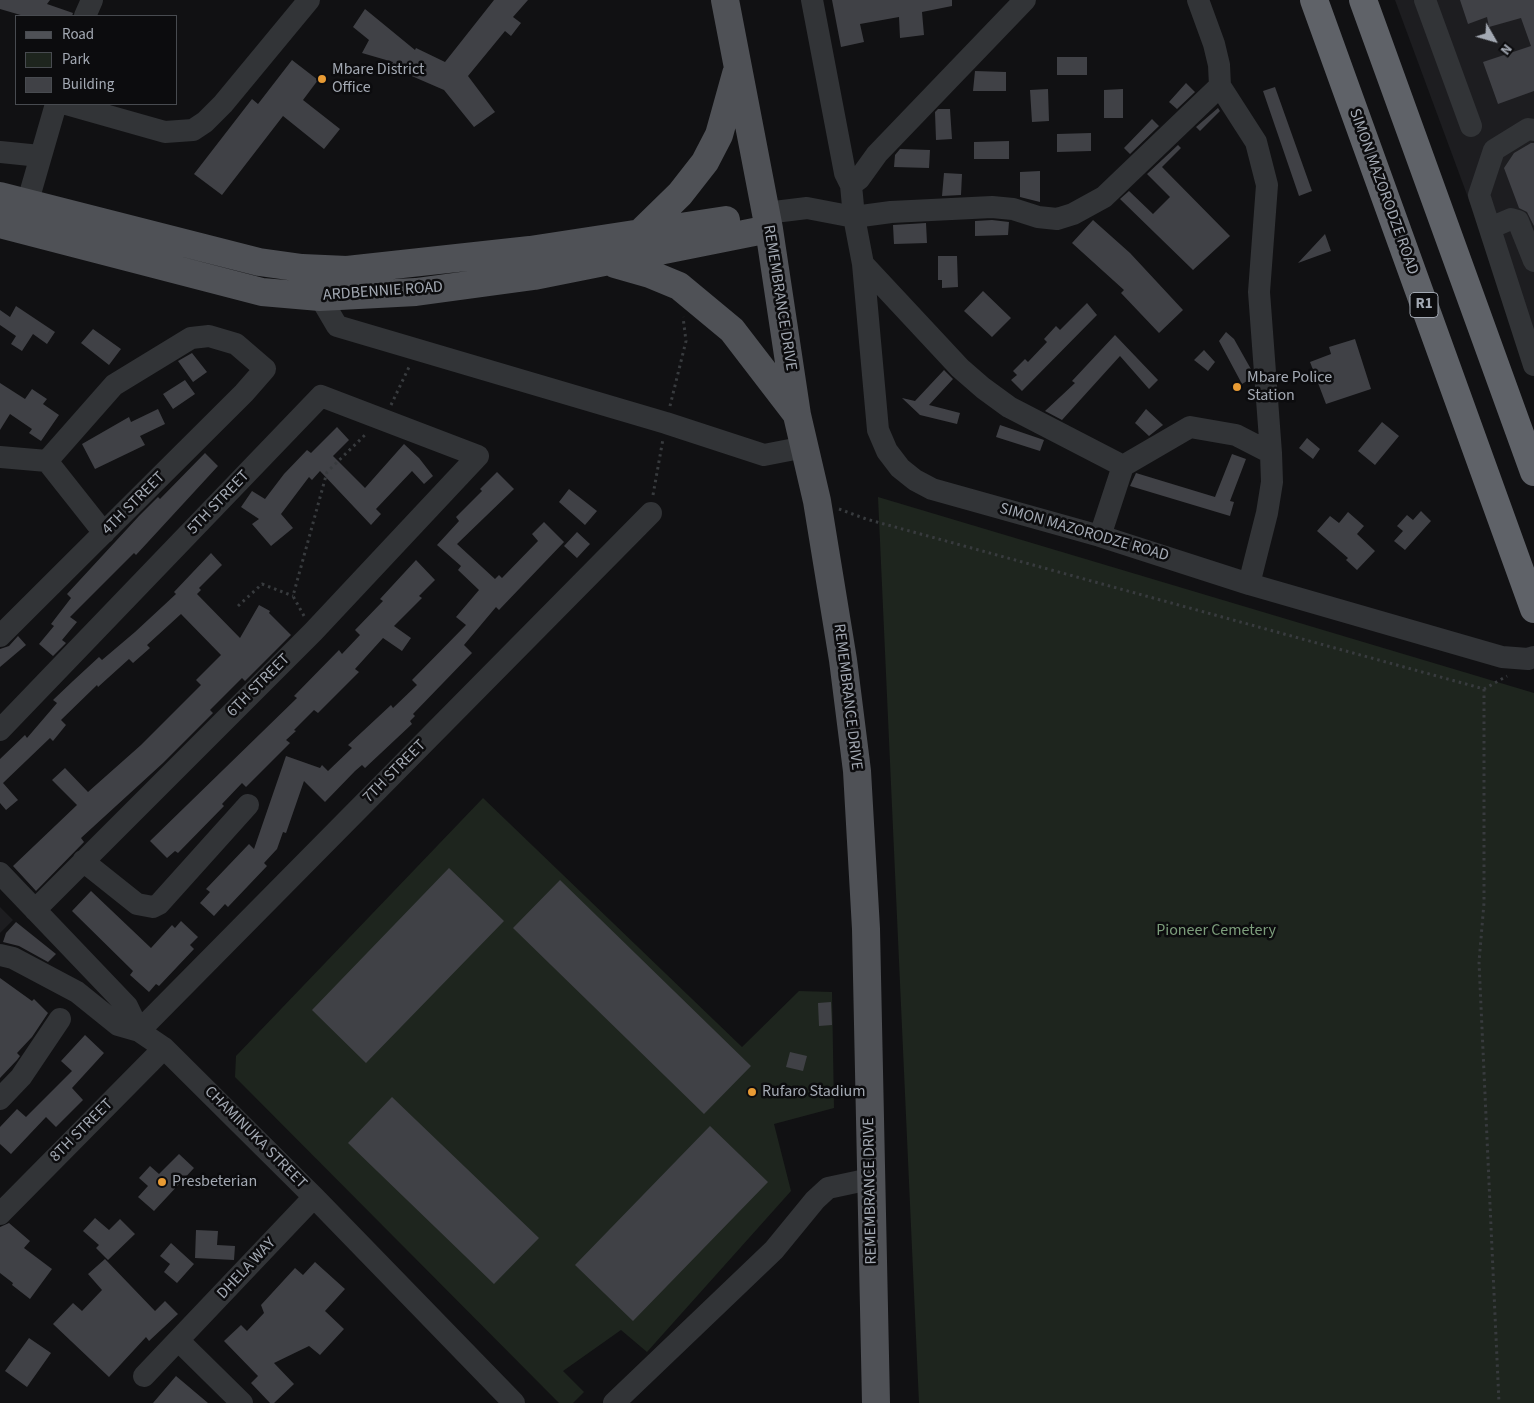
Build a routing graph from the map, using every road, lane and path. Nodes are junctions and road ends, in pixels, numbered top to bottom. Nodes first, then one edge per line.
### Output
1 (92, 0) edge
2 (309, 0) edge
3 (724, 0) edge
4 (812, 0) edge
5 (1025, 0) edge
6 (1198, 0) edge
7 (1314, 0) edge
8 (1363, 0) edge
9 (1425, 0) edge
10 (85, 15) edge
11 (738, 67) junction
12 (1220, 86) junction
13 (56, 105) edge
14 (70, 105) edge
15 (1471, 126) dead end
16 (1534, 130) edge
17 (0, 152) edge
18 (40, 156) junction
19 (851, 185) junction
20 (0, 196) edge
21 (27, 203) junction
22 (848, 216) junction
23 (767, 221) junction
24 (10, 226) edge
25 (1490, 228) junction
26 (638, 235) junction
27 (1534, 261) edge
28 (610, 262) junction
29 (863, 264) junction
30 (679, 286) junction
31 (320, 297) junction
32 (417, 350) junction
33 (1534, 366) edge
34 (797, 415) junction
35 (381, 419) junction
36 (666, 423) junction
37 (805, 446) junction
38 (1271, 453) junction
39 (478, 456) joint
40 (0, 457) edge
41 (47, 461) junction
42 (1123, 466) junction
43 (1534, 472) edge
44 (817, 501) junction
45 (651, 513) joint
46 (104, 533) junction
47 (1100, 536) junction
48 (1249, 584) junction
49 (293, 596) junction
50 (238, 606) dead end
51 (1534, 609) edge
52 (313, 632) junction
53 (0, 636) edge
54 (1534, 657) edge
55 (1509, 675) dead end
56 (1484, 689) junction
57 (0, 730) edge
58 (248, 805) dead end
59 (83, 861) junction
60 (0, 873) edge
61 (34, 910) junction
62 (0, 955) edge
63 (60, 1019) dead end
64 (140, 1031) junction
65 (164, 1048) junction
66 (0, 1099) edge
67 (870, 1179) junction
68 (314, 1197) junction
69 (0, 1214) edge
70 (179, 1341) junction
71 (144, 1376) dead end
72 (242, 1403) edge
73 (514, 1403) edge
74 (614, 1403) edge
75 (876, 1403) edge
76 (1499, 1403) edge

1 - 10 street
2 - 14 street
3 - 11 main road, REMEMBRANCE DRIVE
4 - 19 street, SIMON MAZORODZE ROAD
5 - 19 street
6 - 12 street
7 - 51 highway, SIMON MAZORODZE ROAD / R1
8 - 43 highway
9 - 15 street
11 - 23 main road, REMEMBRANCE DRIVE
11 - 26 main road
12 - 22 street
12 - 38 street
13 - 18 street
16 - 25 street
17 - 18 street
18 - 21 street
19 - 22 street, SIMON MAZORODZE ROAD
20 - 21 main road, ARDBENNIE ROAD
21 - 24 street
21 - 26 main road, ARDBENNIE ROAD
22 - 23 street
22 - 29 street, SIMON MAZORODZE ROAD
23 - 26 main road, ARDBENNIE ROAD
23 - 28 main road, ARDBENNIE ROAD
23 - 34 main road, REMEMBRANCE DRIVE
24 - 31 main road, ARDBENNIE ROAD
25 - 27 street
25 - 33 street
28 - 30 main road
28 - 31 main road, ARDBENNIE ROAD
29 - 42 street
29 - 47 street, SIMON MAZORODZE ROAD
30 - 34 main road
30 - 36 path
31 - 32 street
32 - 35 path
32 - 36 street
34 - 37 main road, REMEMBRANCE DRIVE
35 - 39 street, 5TH STREET
35 - 49 path
35 - 57 street, 5TH STREET
36 - 37 street
36 - 45 path
37 - 44 main road, REMEMBRANCE DRIVE
38 - 42 street
38 - 48 street
39 - 52 street, 6TH STREET
40 - 41 street
41 - 46 street
41 - 46 street, 4TH STREET
42 - 47 street
44 - 56 path
44 - 67 main road, REMEMBRANCE DRIVE
45 - 64 street, 7TH STREET
46 - 53 street, 4TH STREET
47 - 48 street, SIMON MAZORODZE ROAD
48 - 54 street, SIMON MAZORODZE ROAD
49 - 50 path
49 - 52 path
52 - 59 street, 6TH STREET
55 - 56 path
56 - 76 path
58 - 59 street
59 - 61 street, 6TH STREET
60 - 61 street, CHAMINUKA STREET
61 - 64 street, CHAMINUKA STREET
62 - 64 street
63 - 66 street
64 - 65 street, CHAMINUKA STREET
65 - 68 street, CHAMINUKA STREET
65 - 69 street, 8TH STREET
67 - 74 street
67 - 75 main road, REMEMBRANCE DRIVE
68 - 70 street, DHELA WAY
68 - 73 street, CHAMINUKA STREET
70 - 71 street, DHELA WAY
70 - 72 street

